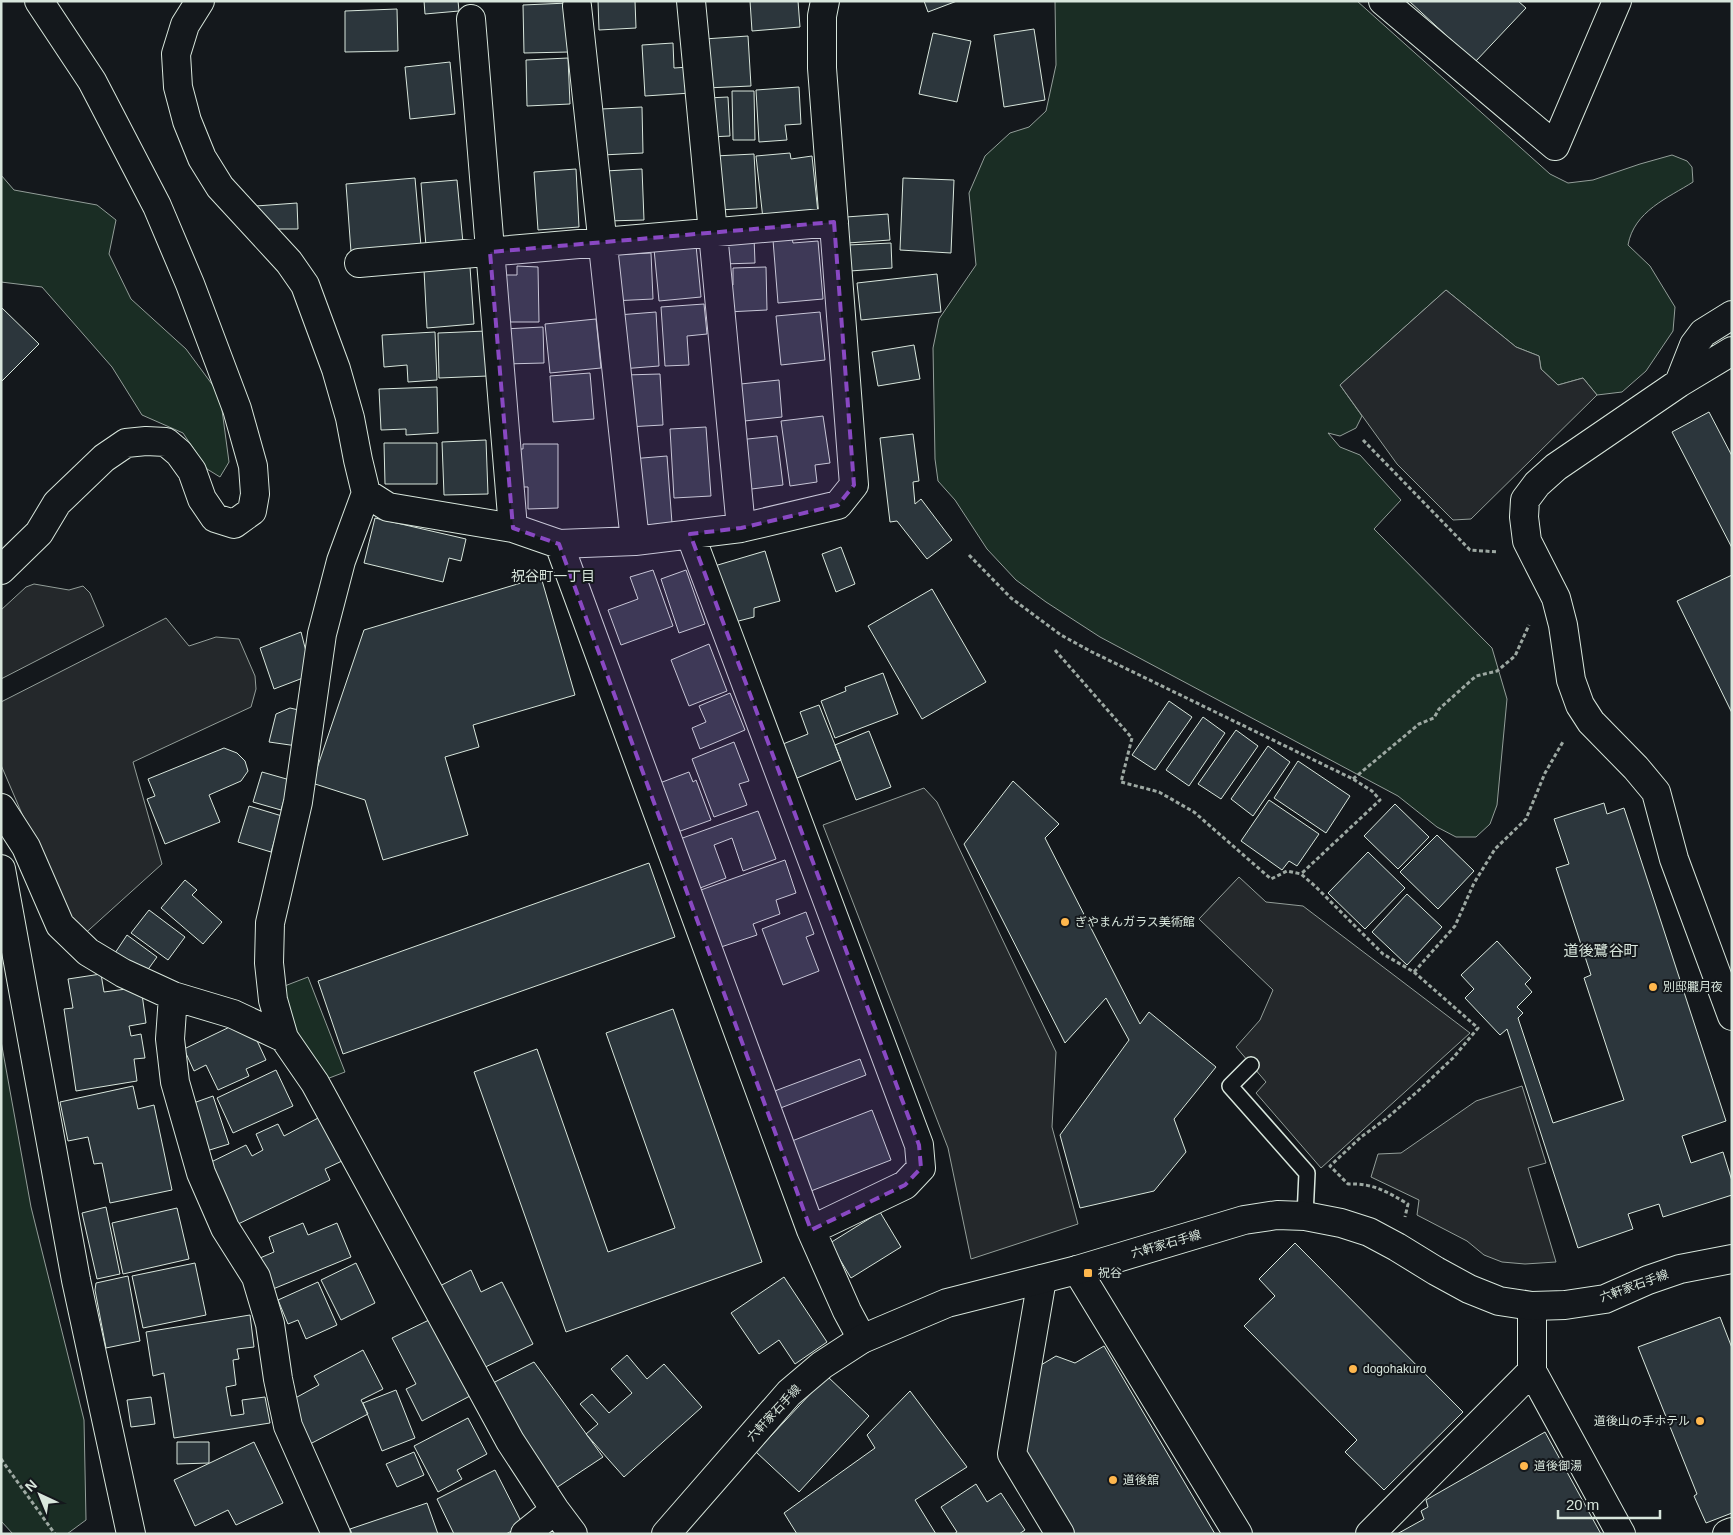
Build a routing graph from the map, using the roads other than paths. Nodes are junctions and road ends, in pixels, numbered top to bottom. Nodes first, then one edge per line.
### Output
1 (39, 1) edge
2 (200, 1) edge
3 (691, 1) edge
4 (825, 1) edge
5 (1383, 1) edge
6 (1617, 1) edge
7 (577, 6) dead end
8 (472, 19) dead end
9 (834, 222) junction
10 (712, 233) junction
11 (603, 242) junction
12 (490, 252) junction
13 (359, 263) dead end
14 (1732, 315) edge
15 (1732, 351) edge
16 (1679, 383) junction
17 (366, 492) junction
18 (512, 528) junction
19 (740, 528) junction
20 (690, 534) junction
21 (635, 541) junction
22 (559, 544) junction
23 (1, 570) edge
24 (1, 808) edge
25 (1, 869) edge
26 (173, 996) junction
27 (1732, 1016) edge
28 (284, 1038) junction
29 (1251, 1065) dead end
30 (1305, 1216) junction
31 (811, 1230) junction
32 (1732, 1258) edge
33 (1077, 1270) junction
34 (1042, 1278) junction
35 (1532, 1306) junction
36 (862, 1340) junction
37 (1532, 1371) junction
38 (555, 1510) junction
39 (1732, 1532) edge
40 (132, 1534) edge
41 (336, 1534) edge
42 (525, 1534) edge
43 (573, 1534) edge
44 (666, 1534) edge
45 (1060, 1534) edge
46 (1238, 1534) edge
47 (1370, 1534) edge
48 (1621, 1534) edge
49 (1727, 1534) edge

1 - 23 street
2 - 17 street
3 - 10 street
4 - 9 street
5 - 6 street
7 - 11 street
8 - 12 street
9 - 10 street
9 - 19 street
10 - 11 street
10 - 19 street
11 - 12 street
11 - 21 street
12 - 13 street
12 - 18 street
14 - 16 street
15 - 16 street
16 - 27 street
17 - 18 street
17 - 28 street
18 - 22 street
19 - 20 street
20 - 21 street
20 - 31 street
21 - 22 street
22 - 31 street
24 - 26 street
25 - 40 street
26 - 28 street
26 - 41 street
28 - 38 street
29 - 30 lane
30 - 33 street, 六軒家石手線
30 - 35 street, 六軒家石手線
31 - 36 street
32 - 35 street, 六軒家石手線
33 - 34 street, 六軒家石手線
33 - 46 street
34 - 36 street, 六軒家石手線
34 - 45 street
35 - 37 street
36 - 44 street, 六軒家石手線
37 - 47 street
37 - 48 street
38 - 42 street
38 - 43 street
39 - 49 street

